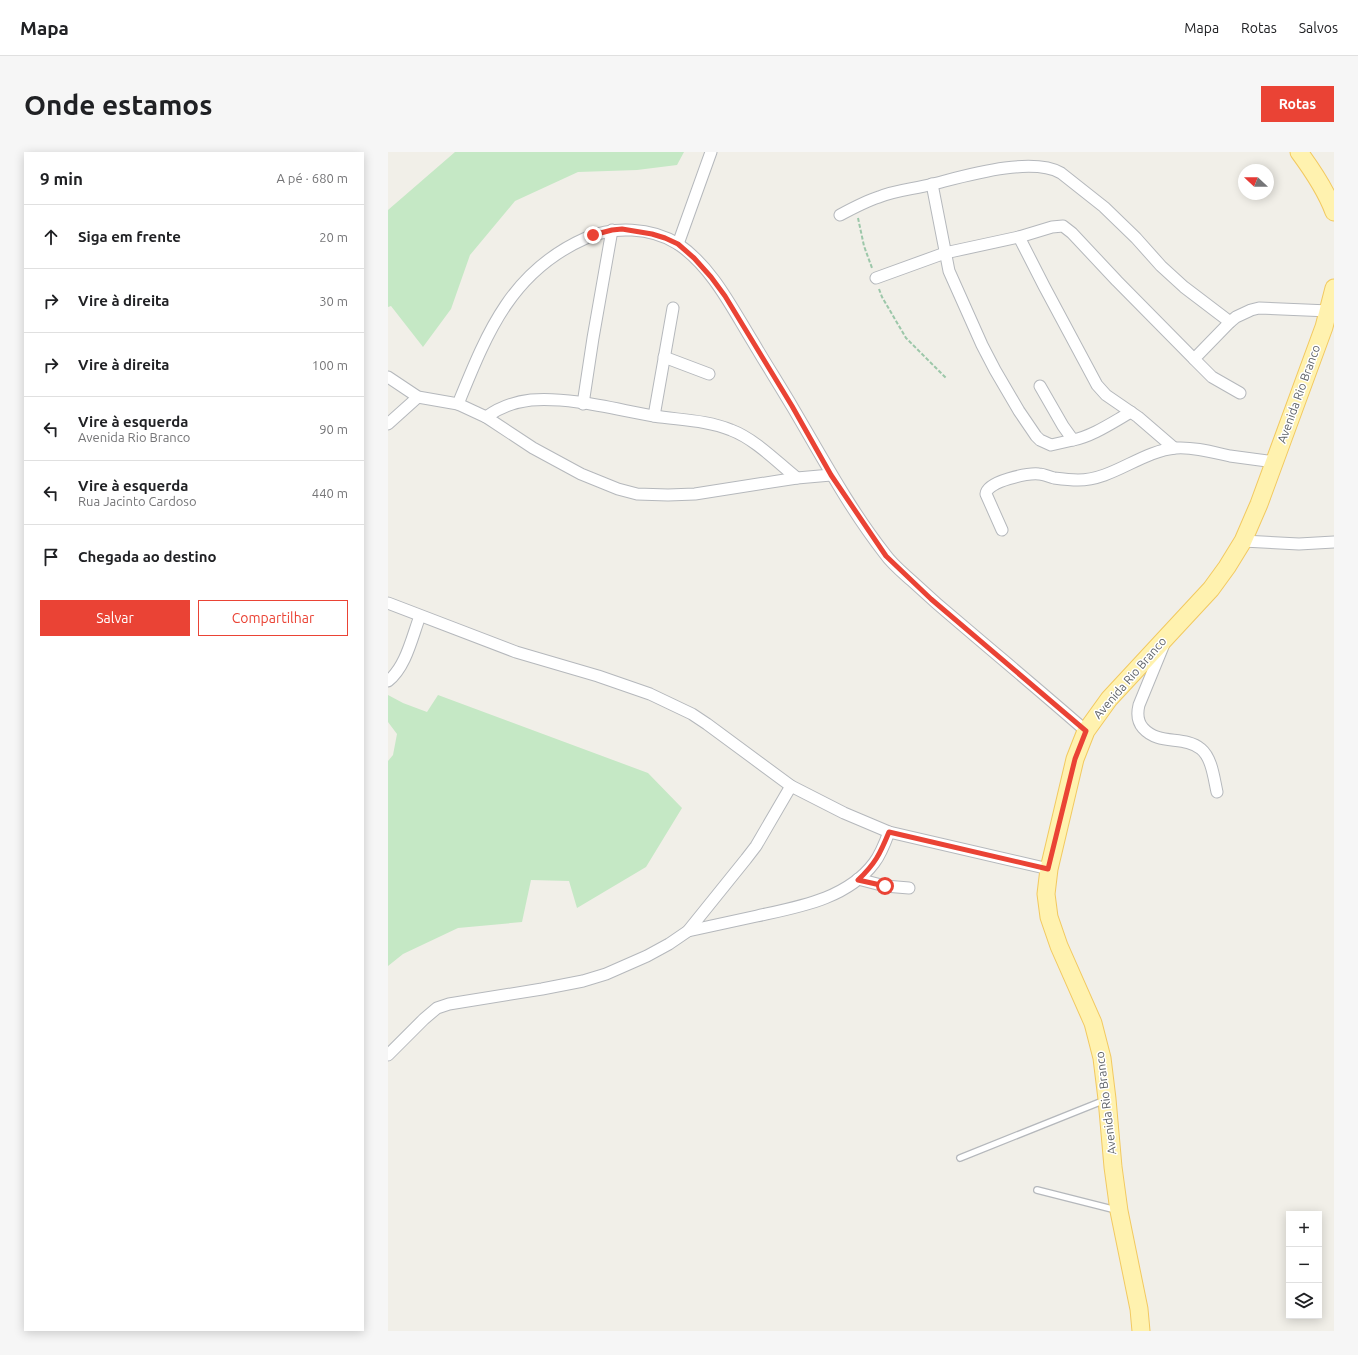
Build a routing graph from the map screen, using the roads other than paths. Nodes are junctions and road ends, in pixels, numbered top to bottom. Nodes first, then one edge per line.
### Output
1 (711, 152) edge
2 (1299, 152) edge
3 (932, 184) junction
4 (1334, 212) edge
5 (840, 215) dead end
6 (612, 230) junction
7 (1019, 237) junction
8 (678, 244) junction
9 (946, 253) junction
10 (876, 278) road end
11 (1334, 288) edge
12 (673, 308) dead end
13 (1230, 322) junction
14 (1329, 323) edge
15 (664, 357) junction
16 (1194, 359) junction
17 (709, 374) dead end
18 (388, 377) edge
19 (1040, 386) dead end
20 (1240, 393) dead end
21 (418, 397) junction
22 (458, 404) junction
23 (583, 404) junction
24 (1131, 412) junction
25 (654, 416) junction
26 (486, 418) junction
27 (388, 424) edge
28 (1072, 440) junction
29 (1174, 448) junction
30 (1275, 462) junction
31 (831, 475) junction
32 (797, 478) junction
33 (1002, 530) dead end
34 (1243, 541) junction
35 (1334, 542) edge
36 (388, 603) edge
37 (420, 616) junction
38 (1168, 634) junction
39 (388, 680) edge
40 (1086, 731) junction
41 (791, 786) junction
42 (1217, 792) dead end
43 (889, 832) junction
44 (1048, 869) junction
45 (858, 880) junction
46 (909, 888) dead end
47 (688, 931) junction
48 (388, 1055) edge
49 (1107, 1099) junction
50 (960, 1158) dead end
51 (1036, 1190) dead end
52 (1119, 1211) junction
53 (1141, 1331) edge

1 - 8 street
2 - 4 main road
3 - 5 street
3 - 9 street
3 - 13 street
6 - 8 street
6 - 22 street
6 - 23 street
7 - 9 street
7 - 16 street
7 - 24 street
8 - 31 street
9 - 10 street
9 - 28 street
11 - 14 main road, Avenida Rio Branco
12 - 15 street
13 - 14 street
13 - 16 street
14 - 30 main road, Avenida Rio Branco
15 - 17 street
15 - 25 street
16 - 20 street
18 - 21 street
19 - 28 street
21 - 22 street
21 - 27 street
22 - 26 street
23 - 25 street
23 - 26 street
24 - 28 street
24 - 29 street
25 - 32 street
26 - 32 street
29 - 30 street
29 - 33 street
30 - 34 main road, Avenida Rio Branco
31 - 32 street
31 - 40 street
34 - 35 street
34 - 38 main road, Avenida Rio Branco
36 - 37 street
37 - 39 street
37 - 41 street
38 - 40 main road, Avenida Rio Branco
38 - 42 street
40 - 44 main road, Avenida Rio Branco
41 - 43 street
41 - 47 street
43 - 44 street
43 - 45 street
44 - 49 main road, Avenida Rio Branco
45 - 46 street
45 - 47 street
47 - 48 street
49 - 50 lane
49 - 52 main road, Avenida Rio Branco
51 - 52 lane
52 - 53 main road, Avenida Rio Branco

